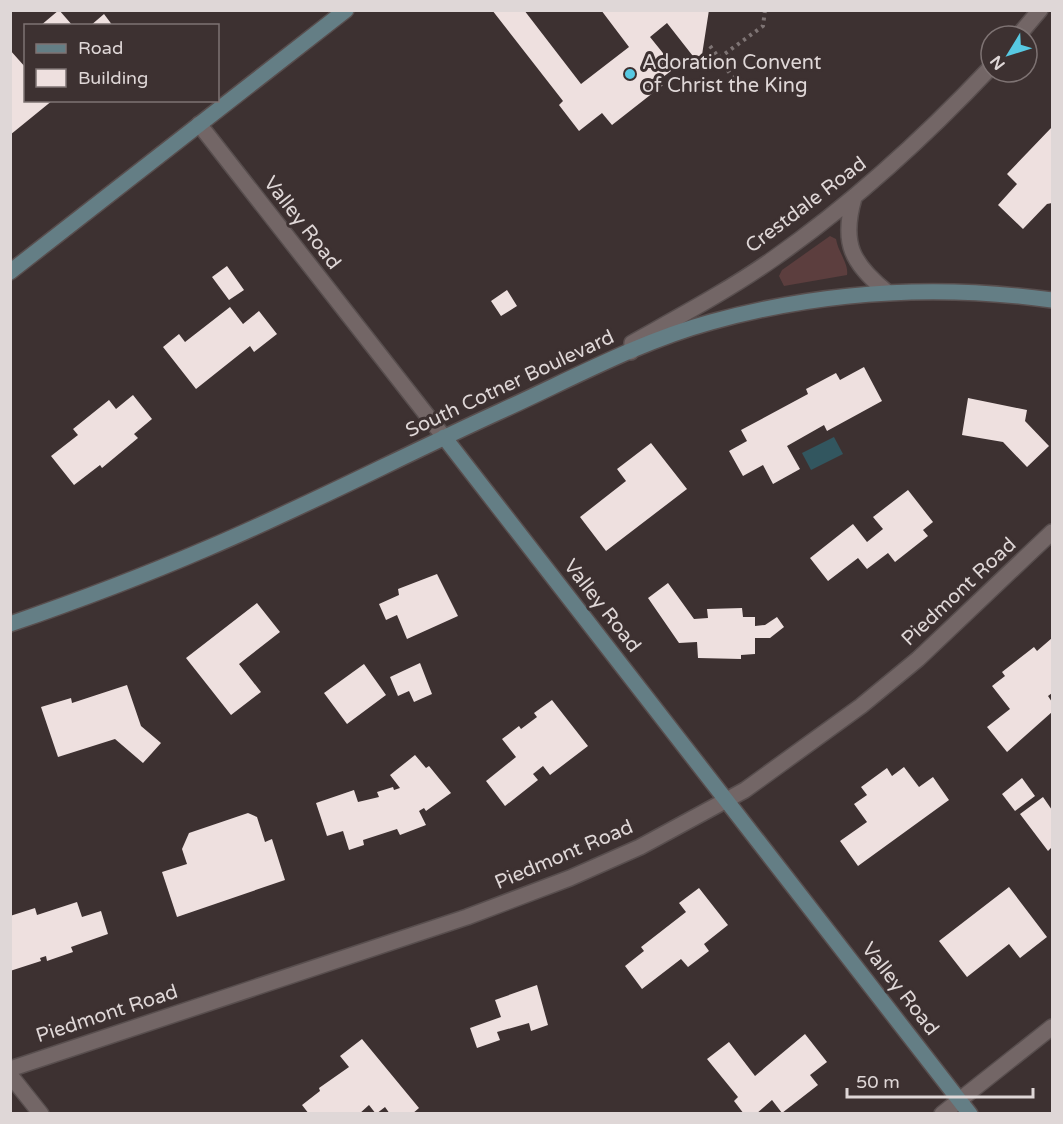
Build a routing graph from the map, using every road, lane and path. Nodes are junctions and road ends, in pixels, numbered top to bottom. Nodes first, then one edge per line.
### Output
1 (346, 10) edge
2 (765, 10) edge
3 (1040, 10) edge
4 (1028, 24) edge
5 (710, 46) dead end
6 (719, 58) junction
7 (979, 79) edge
8 (736, 82) dead end
9 (199, 124) junction
10 (854, 198) junction
11 (10, 272) edge
12 (887, 292) junction
13 (1053, 300) edge
14 (631, 352) junction
15 (444, 437) junction
16 (1053, 532) edge
17 (10, 624) edge
18 (726, 800) junction
19 (1053, 1027) edge
20 (10, 1069) edge
21 (10, 1074) edge
22 (960, 1100) junction
23 (41, 1113) edge
24 (942, 1113) edge
25 (970, 1113) edge

1 - 9 main road
2 - 6 path
3 - 4 street
5 - 6 path
6 - 8 path
7 - 10 street, Crestdale Road
9 - 11 main road
9 - 15 street, Valley Road
10 - 12 street
10 - 14 street, Crestdale Road
12 - 13 main road, South Cotner Boulevard
12 - 14 main road, South Cotner Boulevard
14 - 15 main road, South Cotner Boulevard
15 - 17 main road, South Cotner Boulevard
15 - 18 main road, Valley Road
16 - 18 street, Piedmont Road
18 - 20 street, Piedmont Road
18 - 22 main road, Valley Road
19 - 22 street
21 - 23 street
22 - 24 street
22 - 25 main road, Valley Road

